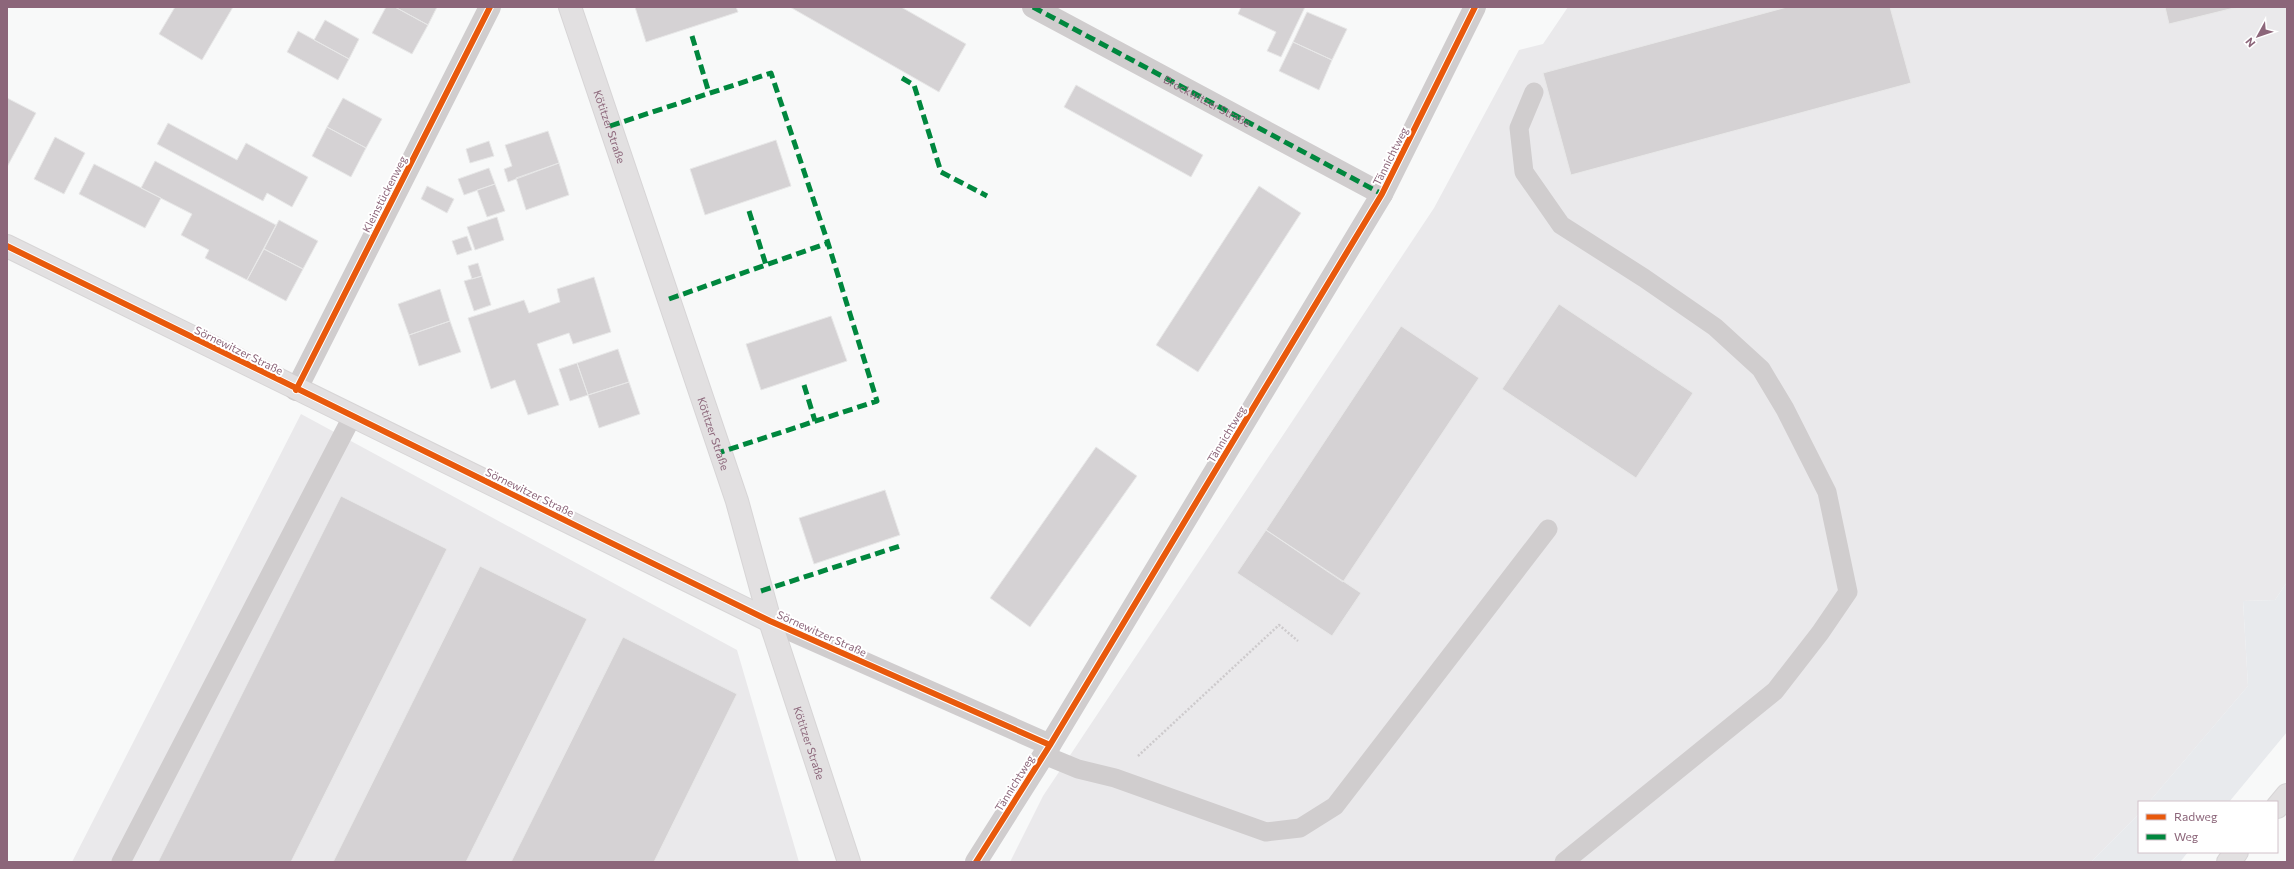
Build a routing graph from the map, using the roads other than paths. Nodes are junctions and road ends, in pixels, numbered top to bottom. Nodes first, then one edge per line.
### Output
1 (490, 7) edge
2 (570, 7) edge
3 (1033, 7) edge
4 (1475, 7) edge
5 (1534, 92) dead end
6 (1382, 194) junction
7 (7, 246) edge
8 (296, 390) junction
9 (352, 417) junction
10 (1548, 528) dead end
11 (770, 621) junction
12 (1047, 750) junction
13 (2287, 795) edge
14 (2278, 806) edge
15 (2236, 853) edge
16 (121, 862) edge
17 (849, 862) edge
18 (976, 862) edge
19 (1564, 862) edge
20 (2228, 862) edge

1 - 8 street, Kleinstückenweg
2 - 11 street, Kötitzer Straße
3 - 6 street, Brockwitzer Straße
4 - 6 street, Tännichtweg
5 - 19 lane
6 - 12 street, Tännichtweg
7 - 8 street, Sörnewitzer Straße
8 - 9 street, Sörnewitzer Straße
9 - 11 street, Sörnewitzer Straße
9 - 16 lane
10 - 12 lane
11 - 12 street, Sörnewitzer Straße
11 - 17 street, Kötitzer Straße
12 - 18 street, Tännichtweg
13 - 14 street
15 - 20 street

